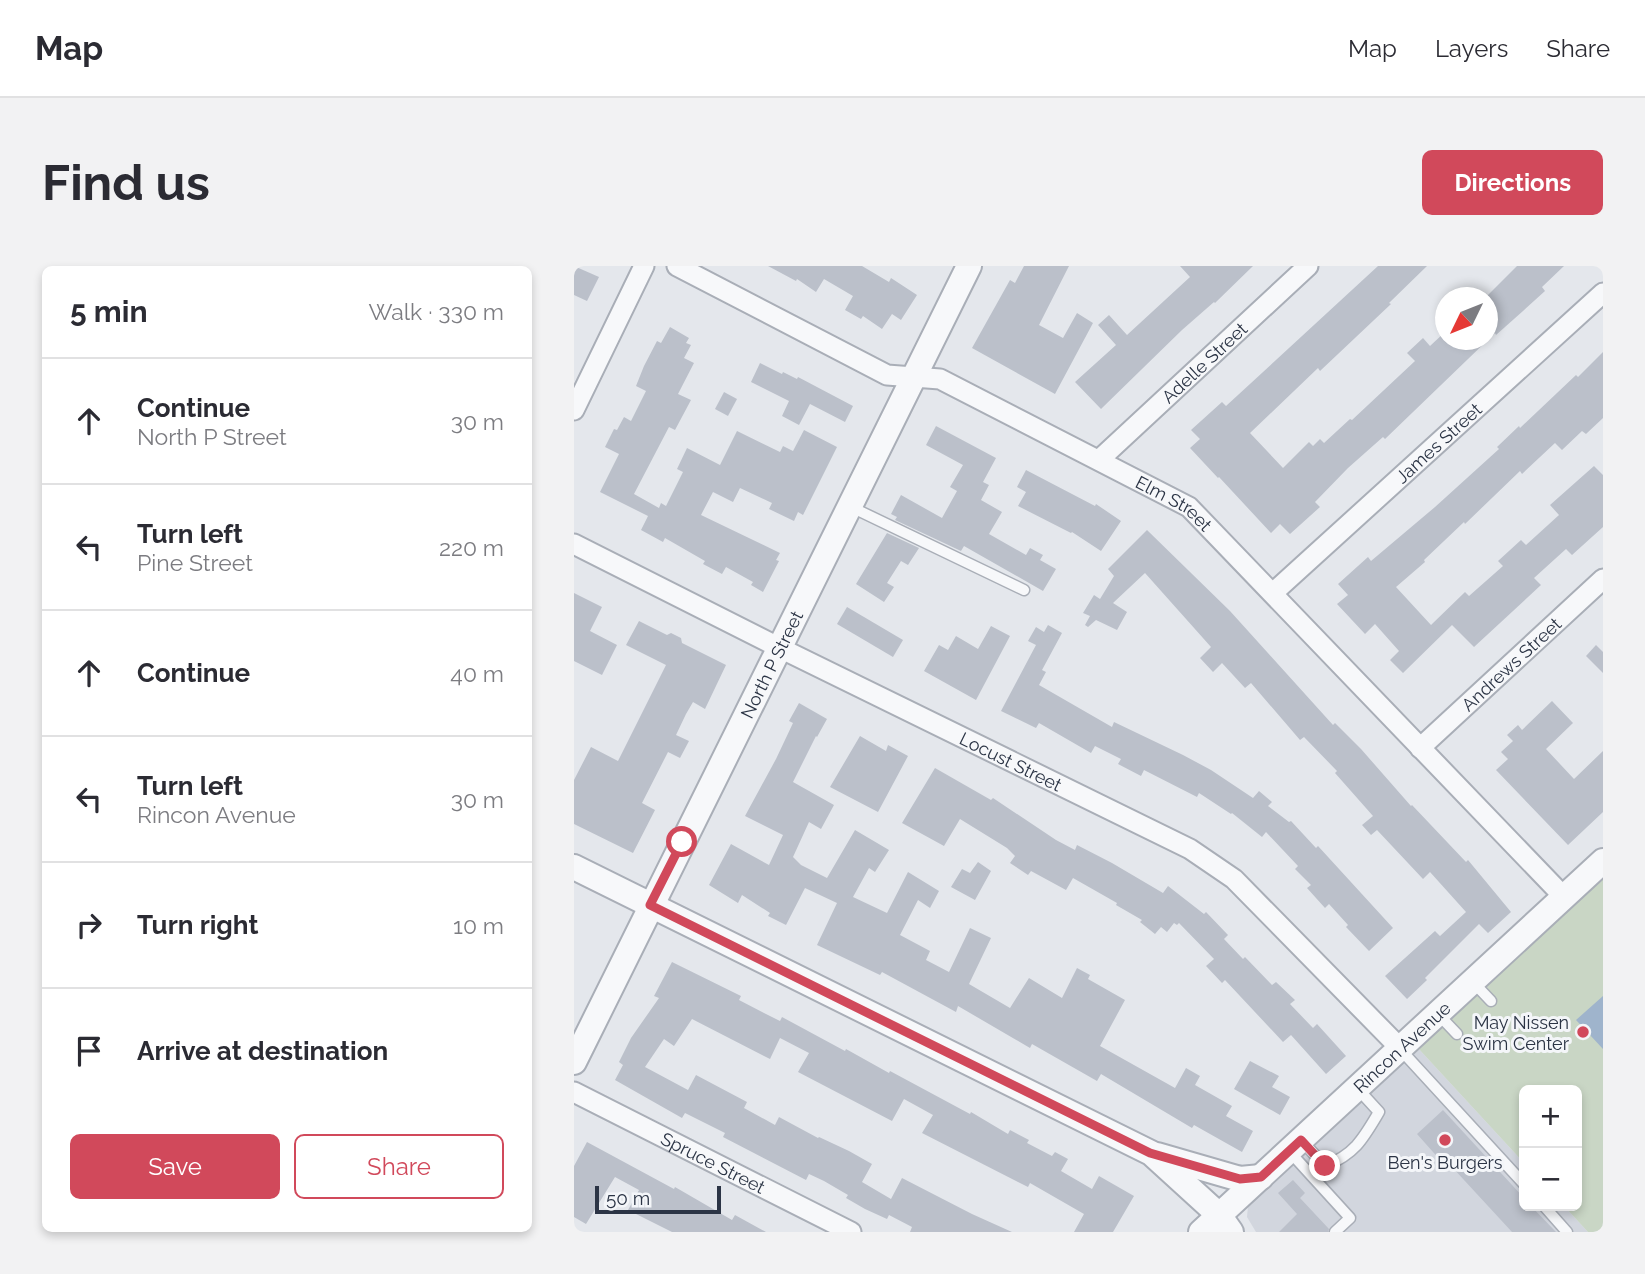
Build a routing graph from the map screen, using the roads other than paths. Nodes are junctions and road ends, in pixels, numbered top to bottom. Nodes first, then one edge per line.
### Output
1 (644, 266) edge
2 (677, 266) edge
3 (970, 266) edge
4 (1308, 266) edge
5 (1603, 293) edge
6 (915, 377) junction
7 (574, 410) edge
8 (1100, 459) junction
9 (850, 507) junction
10 (574, 544) edge
11 (1603, 579) edge
12 (1024, 590) dead end
13 (1274, 593) junction
14 (780, 648) junction
15 (1420, 748) junction
16 (1603, 861) edge
17 (574, 867) edge
18 (1564, 897) junction
19 (650, 905) junction
20 (1472, 981) junction
21 (1491, 1001) dead end
22 (1438, 1013) junction
23 (1457, 1034) dead end
24 (1400, 1048) junction
25 (574, 1062) edge
26 (1357, 1088) junction
27 (574, 1092) edge
28 (1295, 1145) junction
29 (1150, 1153) junction
30 (1261, 1177) junction
31 (1519, 1179) edge
32 (1548, 1211) edge
33 (1217, 1226) edge
34 (851, 1232) edge
35 (1335, 1232) edge
36 (1567, 1232) edge

1 - 7 street
2 - 6 street, Elm Street
3 - 6 street, North P Street
4 - 8 street, Adelle Street
5 - 13 street, James Street
6 - 8 street, Elm Street
6 - 9 street, North P Street
8 - 13 street, Elm Street
9 - 12 lane
9 - 14 street, North P Street
10 - 14 street, Locust Street
11 - 15 street, Andrews Street
13 - 15 street, Elm Street
14 - 19 street, North P Street
14 - 24 street, Locust Street
15 - 18 street, Elm Street
16 - 18 street, Rincon Avenue
17 - 19 street
18 - 20 street, Rincon Avenue
19 - 25 street, North P Street
19 - 29 street
20 - 21 lane
20 - 22 street, Rincon Avenue
22 - 23 lane
22 - 24 street, Rincon Avenue
24 - 26 street, Rincon Avenue
24 - 31 lane
26 - 28 street, Rincon Avenue
26 - 28 lane
27 - 34 street, Spruce Street
28 - 30 street, Rincon Avenue
28 - 35 lane
29 - 30 street
29 - 33 street
30 - 33 street, Rincon Avenue
32 - 36 lane

